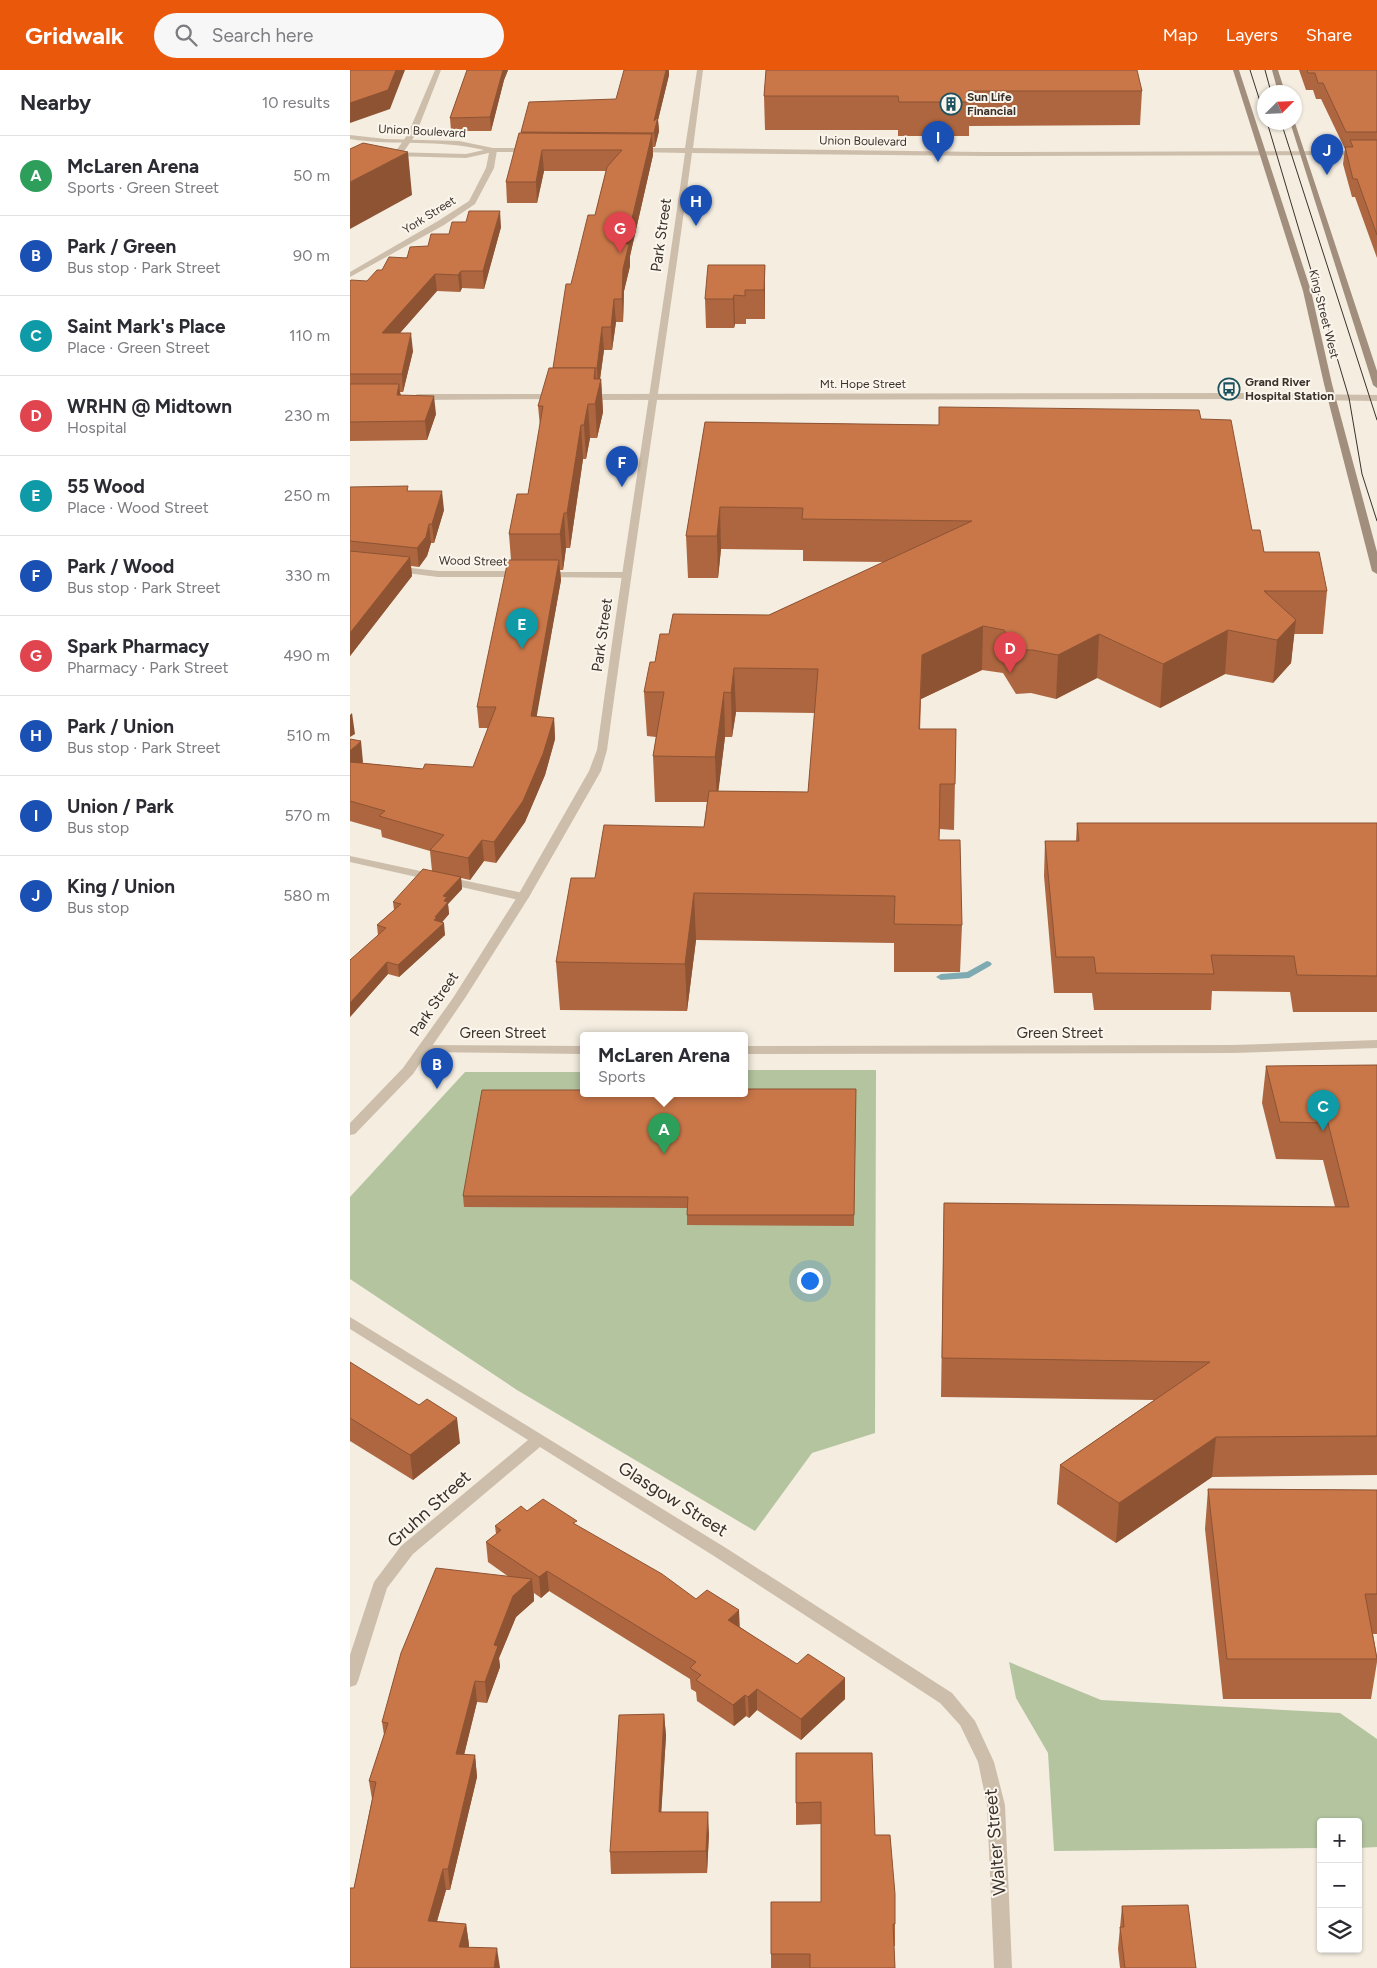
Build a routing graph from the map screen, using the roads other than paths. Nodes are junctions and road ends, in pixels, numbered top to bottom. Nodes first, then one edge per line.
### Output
1 (438, 70) edge
2 (700, 70) edge
3 (1236, 70) edge
4 (1275, 70) edge
5 (1280, 85) edge
6 (1296, 130) edge
7 (350, 137) edge
8 (406, 143) junction
9 (493, 150) junction
10 (543, 150) edge
11 (633, 150) edge
12 (689, 150) junction
13 (1377, 153) edge
14 (380, 154) edge
15 (1304, 154) junction
16 (397, 155) junction
17 (1262, 155) junction
18 (350, 275) edge
19 (1377, 385) edge
20 (655, 396) junction
21 (410, 397) edge
22 (1332, 397) junction
23 (1377, 398) edge
24 (379, 568) edge
25 (1377, 571) edge
26 (626, 575) junction
27 (350, 859) edge
28 (523, 897) junction
29 (1377, 1044) edge
30 (423, 1049) junction
31 (580, 1050) edge
32 (748, 1050) edge
33 (350, 1131) edge
34 (350, 1322) edge
35 (538, 1440) junction
36 (350, 1681) edge
37 (968, 1720) joint
38 (1004, 1968) edge

1 - 8 street
2 - 12 street, Park Street
3 - 17 main road, King Street West
4 - 5 main road
6 - 15 main road, King Street West
7 - 8 street, Union Boulevard
8 - 9 street, Union Boulevard
8 - 16 street
9 - 10 street, Union Boulevard
9 - 16 street, Union Boulevard
9 - 18 street, York Street
11 - 12 street, Union Boulevard
12 - 17 street, Union Boulevard
12 - 20 street, Park Street
13 - 15 street, Union Boulevard
14 - 16 street, Union Boulevard
15 - 17 street, Union Boulevard
15 - 19 main road, King Street West
17 - 22 main road, King Street West
20 - 21 street, Mt. Hope Street
20 - 22 street, Mt. Hope Street
20 - 26 street, Park Street
22 - 23 street, Mt. Hope Street
22 - 25 main road, King Street West
24 - 26 street, Wood Street
26 - 28 street, Park Street
27 - 28 street
28 - 30 street, Park Street
29 - 32 street, Green Street
30 - 31 street, Green Street
30 - 33 street, Park Street
34 - 35 street, Glasgow Street
35 - 36 street, Gruhn Street
35 - 37 street, Glasgow Street
37 - 38 street, Walter Street

